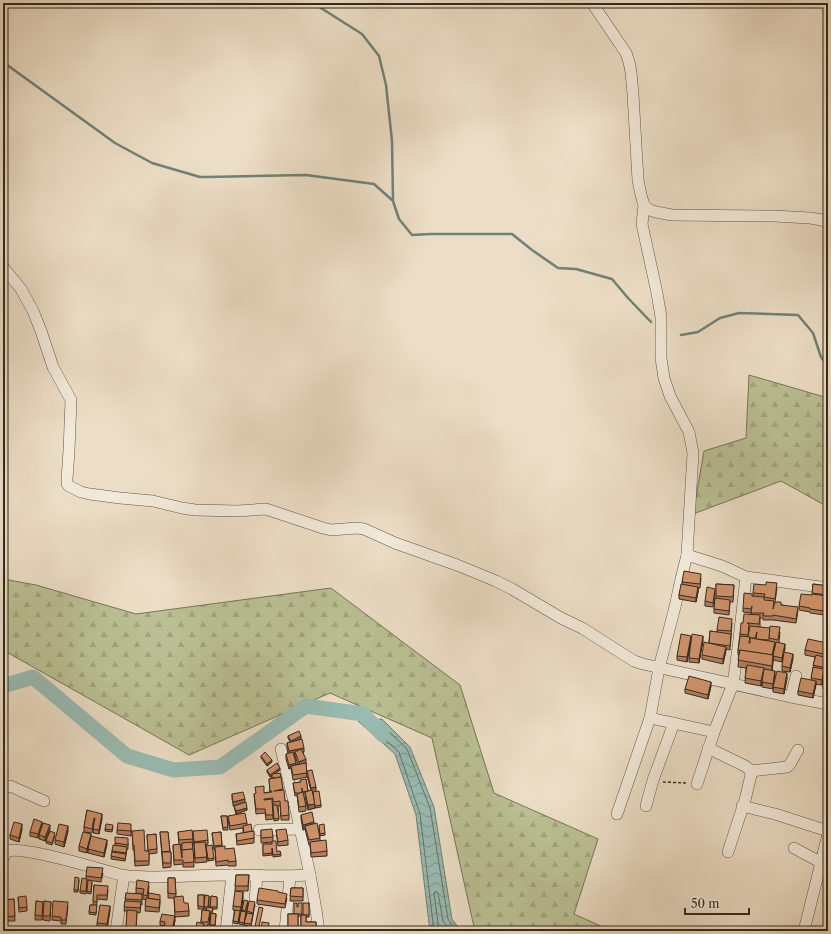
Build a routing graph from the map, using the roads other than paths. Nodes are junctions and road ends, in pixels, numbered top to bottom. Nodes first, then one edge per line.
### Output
1 (592, 3) edge
2 (644, 205) junction
3 (828, 223) edge
4 (3, 267) edge
5 (687, 555) junction
6 (746, 577) junction
7 (828, 588) edge
8 (659, 668) junction
9 (796, 676) dead end
10 (733, 684) junction
11 (791, 697) junction
12 (828, 704) edge
13 (650, 718) junction
14 (674, 723) junction
15 (714, 732) junction
16 (708, 748) junction
17 (281, 749) dead end
18 (798, 750) dead end
19 (751, 771) junction
20 (697, 784) dead end
21 (3, 789) edge
22 (44, 801) dead end
23 (646, 806) dead end
24 (742, 806) junction
25 (617, 814) dead end
26 (300, 829) junction
27 (259, 830) edge
28 (828, 831) edge
29 (828, 834) edge
30 (794, 848) dead end
31 (728, 852) dead end
32 (4, 855) edge
33 (824, 863) edge
34 (124, 875) junction
35 (232, 875) junction
36 (257, 875) junction
37 (310, 875) junction
38 (290, 877) junction
39 (255, 901) edge
40 (116, 931) edge
41 (226, 931) edge
42 (285, 931) edge
43 (319, 931) edge
44 (804, 931) edge

1 - 2 street
2 - 3 street
2 - 5 street
4 - 8 street
5 - 6 street
5 - 8 street
6 - 7 street
6 - 10 street
8 - 10 street
8 - 13 street
9 - 11 street
10 - 11 street
10 - 15 street
11 - 12 street
13 - 14 street
13 - 25 street
14 - 15 street
14 - 23 street
15 - 16 street
16 - 19 street
16 - 20 street
17 - 26 street
18 - 19 street
19 - 24 street
21 - 22 street
24 - 28 street
24 - 31 street
26 - 27 street
26 - 37 street
29 - 33 street
30 - 33 street
32 - 34 street
33 - 44 street
34 - 35 street
34 - 40 street
35 - 36 street
35 - 41 street
36 - 38 street
36 - 39 street
37 - 38 street
37 - 43 street
38 - 42 street

